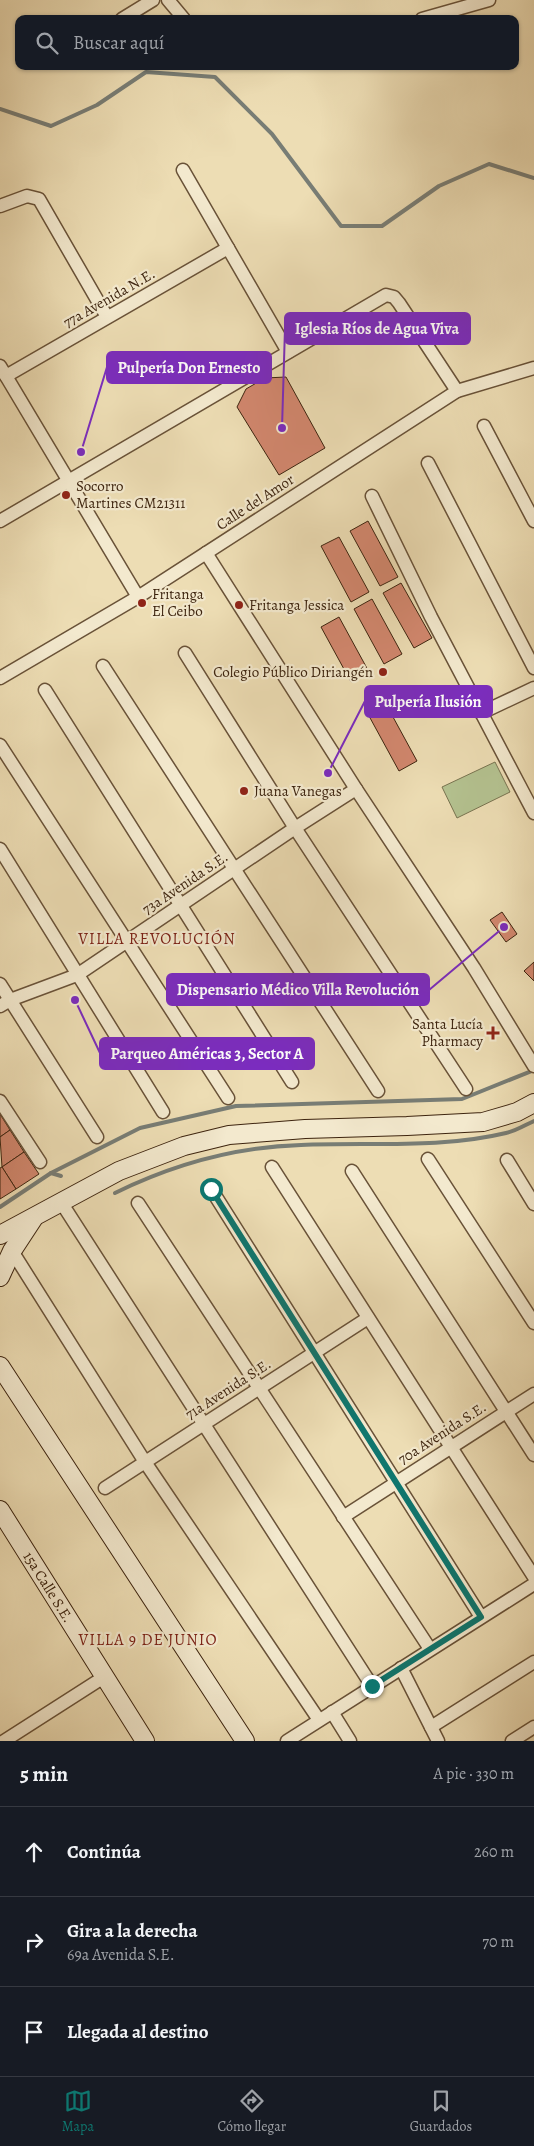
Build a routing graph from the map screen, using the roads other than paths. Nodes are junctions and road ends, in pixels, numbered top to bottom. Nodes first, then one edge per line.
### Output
1 (153, 0) edge
2 (168, 0) edge
3 (489, 0) edge
4 (129, 15) edge
5 (181, 15) edge
6 (436, 15) edge
7 (183, 170) dead end
8 (0, 206) edge
9 (228, 248) junction
10 (107, 317) junction
11 (288, 352) junction
12 (534, 368) edge
13 (3, 371) edge
14 (457, 391) junction
15 (484, 426) dead end
16 (428, 463) dead end
17 (68, 480) junction
18 (372, 496) dead end
19 (0, 521) edge
20 (534, 522) edge
21 (206, 553) junction
22 (138, 597) junction
23 (186, 653) dead end
24 (104, 666) dead end
25 (534, 668) edge
26 (0, 678) edge
27 (534, 688) edge
28 (46, 690) dead end
29 (481, 714) junction
30 (0, 745) edge
31 (356, 789) junction
32 (534, 813) edge
33 (295, 828) junction
34 (0, 849) edge
35 (234, 869) junction
36 (181, 905) junction
37 (127, 941) junction
38 (77, 975) junction
39 (0, 984) edge
40 (5, 1003) edge
41 (534, 1066) edge
42 (292, 1082) dead end
43 (466, 1090) dead end
44 (378, 1091) dead end
45 (228, 1098) dead end
46 (0, 1101) edge
47 (534, 1103) edge
48 (163, 1112) dead end
49 (97, 1137) dead end
50 (428, 1159) dead end
51 (507, 1160) dead end
52 (40, 1162) dead end
53 (272, 1167) dead end
54 (352, 1171) dead end
55 (211, 1189) dead end
56 (61, 1202) junction
57 (138, 1203) dead end
58 (534, 1204) edge
59 (35, 1216) junction
60 (0, 1236) edge
61 (12, 1251) junction
62 (0, 1277) edge
63 (368, 1318) junction
64 (534, 1322) edge
65 (314, 1353) junction
66 (0, 1366) edge
67 (260, 1389) junction
68 (534, 1394) edge
69 (506, 1412) junction
70 (204, 1424) junction
71 (451, 1447) junction
72 (534, 1455) edge
73 (145, 1462) junction
74 (396, 1483) junction
75 (105, 1488) dead end
76 (0, 1510) edge
77 (343, 1517) junction
78 (534, 1577) edge
79 (534, 1584) edge
80 (481, 1617) junction
81 (430, 1649) junction
82 (534, 1662) edge
83 (401, 1668) junction
84 (104, 1677) junction
85 (372, 1686) junction
86 (332, 1712) junction
87 (319, 1720) junction
88 (430, 1727) junction
89 (534, 1727) edge
90 (4, 1741) edge
91 (145, 1741) edge
92 (245, 1741) edge
93 (286, 1741) edge
94 (350, 1741) edge
95 (438, 1741) edge
96 (512, 1741) edge

1 - 4 street
2 - 5 street
3 - 6 street
7 - 9 street
8 - 10 street
9 - 10 street, 77a Avenida N.E.
9 - 11 street
10 - 13 street, 77a Avenida N.E.
11 - 14 street
11 - 17 street
12 - 14 street, Calle del Amor
13 - 17 street
14 - 21 street, Calle del Amor
15 - 20 street
16 - 25 street
17 - 19 street
17 - 22 street
18 - 29 street
21 - 22 street, Calle del Amor
21 - 31 street
22 - 26 street, Calle del Amor
23 - 33 street
24 - 35 street
27 - 29 street
28 - 36 street
29 - 32 street
30 - 37 street
31 - 33 street, 73a Avenida S.E.
31 - 41 street
33 - 35 street, 73a Avenida S.E.
33 - 43 street
34 - 38 street
35 - 36 street, 73a Avenida S.E.
35 - 44 street
36 - 37 street, 73a Avenida S.E.
36 - 42 street
37 - 38 street, 73a Avenida S.E.
37 - 45 street
38 - 40 street, 73a Avenida S.E.
38 - 48 street
39 - 40 street
40 - 49 street
46 - 52 street
47 - 56 street
50 - 64 street
51 - 58 street
53 - 63 street
54 - 69 street
55 - 65 street
56 - 59 street
56 - 70 street
57 - 67 street
59 - 60 street
59 - 61 street
61 - 62 street
61 - 73 street
63 - 65 street, 71a Avenida S.E.
63 - 71 street
65 - 67 street, 71a Avenida S.E.
65 - 74 street
66 - 92 street
67 - 70 street, 71a Avenida S.E.
67 - 77 street
68 - 69 street, 70a Avenida S.E.
69 - 71 street, 70a Avenida S.E.
69 - 72 street
70 - 73 street, 71a Avenida S.E.
70 - 85 street
71 - 74 street, 70a Avenida S.E.
71 - 78 street
73 - 75 street, 71a Avenida S.E.
73 - 87 street
74 - 77 street, 70a Avenida S.E.
74 - 80 street
76 - 84 street, 15a Calle S.E.
77 - 81 street
79 - 80 street
80 - 81 street
81 - 83 street
82 - 88 street
83 - 85 street
83 - 88 street
84 - 90 street
84 - 91 street, 15a Calle S.E.
85 - 86 street
86 - 87 street
86 - 94 street
87 - 93 street
88 - 95 street
89 - 96 street

